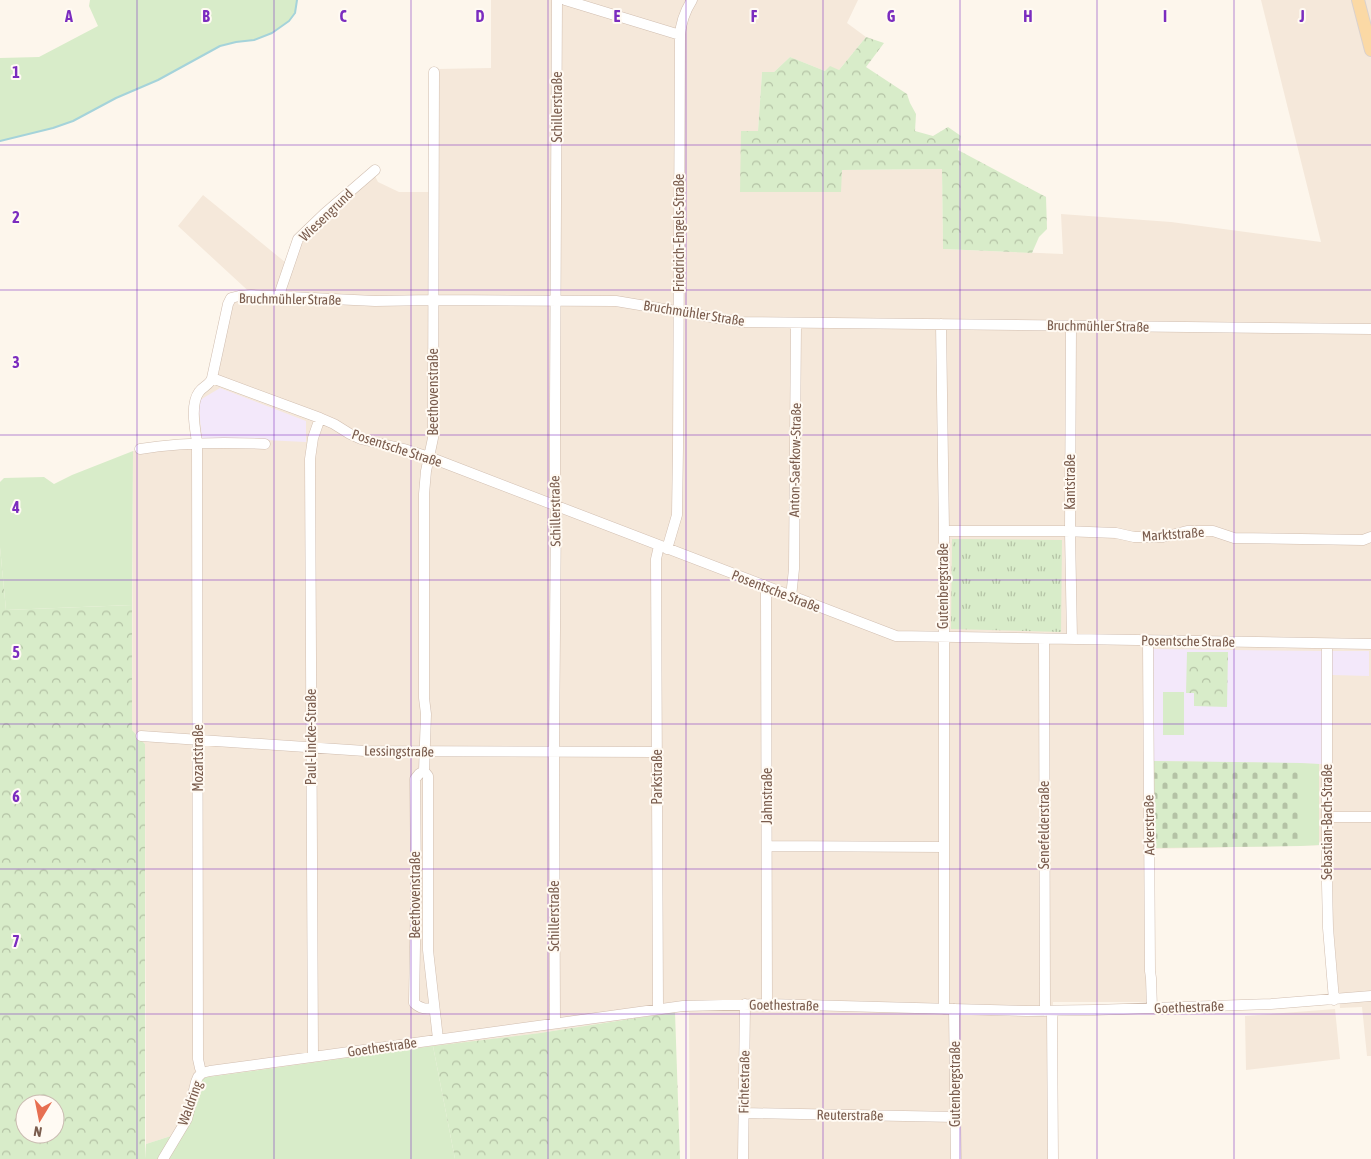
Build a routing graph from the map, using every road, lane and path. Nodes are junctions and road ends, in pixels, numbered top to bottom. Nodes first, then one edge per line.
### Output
1 (557, 0) edge
2 (564, 0) edge
3 (692, 0) edge
4 (1358, 0) edge
5 (680, 35) junction
6 (1371, 50) edge
7 (434, 72) dead end
8 (375, 170) dead end
9 (280, 297) junction
10 (433, 300) junction
11 (555, 300) junction
12 (678, 311) junction
13 (796, 323) junction
14 (941, 324) junction
15 (1071, 325) junction
16 (1371, 329) edge
17 (212, 378) junction
18 (320, 418) junction
19 (198, 442) junction
20 (265, 444) dead end
21 (140, 449) dead end
22 (429, 457) junction
23 (556, 506) junction
24 (944, 531) junction
25 (1070, 532) junction
26 (1371, 537) edge
27 (663, 548) junction
28 (768, 588) junction
29 (791, 597) junction
30 (943, 638) junction
31 (1044, 639) junction
32 (1072, 639) junction
33 (1148, 641) junction
34 (1327, 644) junction
35 (1371, 644) edge
36 (141, 736) dead end
37 (198, 739) junction
38 (311, 748) junction
39 (425, 752) junction
40 (554, 752) junction
41 (657, 752) junction
42 (424, 771) junction
43 (1327, 817) junction
44 (1371, 817) edge
45 (767, 846) junction
46 (944, 847) junction
47 (1371, 996) edge
48 (1334, 1000) junction
49 (745, 1004) junction
50 (767, 1004) junction
51 (434, 1008) junction
52 (1152, 1008) junction
53 (658, 1009) junction
54 (949, 1009) junction
55 (1048, 1011) junction
56 (555, 1023) junction
57 (438, 1040) junction
58 (313, 1057) junction
59 (202, 1073) junction
60 (744, 1113) junction
61 (956, 1117) junction
62 (163, 1159) edge
63 (743, 1159) edge
64 (956, 1159) edge
65 (1053, 1159) edge

1 - 11 street, Schillerstraße
2 - 5 street
3 - 5 street, Friedrich-Engels-Straße
4 - 6 main road
5 - 12 street, Friedrich-Engels-Straße
7 - 10 street, Beethovenstraße
8 - 9 street, Wiesengrund
9 - 10 street, Bruchmühler Straße
9 - 17 street, Bruchmühler Straße
10 - 11 street, Bruchmühler Straße
10 - 22 street, Beethovenstraße
11 - 12 street, Bruchmühler Straße
11 - 23 street, Schillerstraße
12 - 13 street, Bruchmühler Straße
12 - 27 street, Friedrich-Engels-Straße
13 - 14 street, Bruchmühler Straße
13 - 29 street, Anton-Saefkow-Straße
14 - 15 street, Bruchmühler Straße
14 - 24 street, Gutenbergstraße
15 - 16 street, Bruchmühler Straße
15 - 25 street, Kantstraße
17 - 18 street, Posentsche Straße
17 - 19 street, Bruchmühler Straße
18 - 22 street, Posentsche Straße
18 - 38 street, Paul-Lincke-Straße
19 - 20 street
19 - 21 street
19 - 37 street, Mozartstraße
22 - 23 street, Posentsche Straße
22 - 39 street, Beethovenstraße
23 - 27 street, Posentsche Straße
23 - 40 street, Schillerstraße
24 - 25 street, Marktstraße
24 - 30 street, Gutenbergstraße
25 - 26 street, Marktstraße
25 - 32 street, Kantstraße
27 - 28 street, Posentsche Straße
27 - 41 street, Parkstraße
28 - 29 street, Posentsche Straße
28 - 45 street, Jahnstraße
29 - 30 street, Posentsche Straße
30 - 31 street, Posentsche Straße
30 - 46 street, Gutenbergstraße
31 - 32 street, Posentsche Straße
31 - 55 street, Senefelderstraße
32 - 33 street, Posentsche Straße
33 - 34 street, Posentsche Straße
33 - 52 street, Ackerstraße
34 - 35 street, Posentsche Straße
34 - 43 street, Sebastian-Bach-Straße
36 - 37 street, Lessingstraße
37 - 38 street, Lessingstraße
37 - 59 street, Mozartstraße
38 - 39 street, Lessingstraße
38 - 58 street, Paul-Lincke-Straße
39 - 40 street, Lessingstraße
39 - 42 street, Beethovenstraße
40 - 41 street, Lessingstraße
40 - 56 street, Schillerstraße
41 - 53 street, Parkstraße
42 - 51 street, Beethovenstraße
42 - 51 street, Beethovenstraße
43 - 44 street
43 - 48 street, Sebastian-Bach-Straße
45 - 46 street
45 - 50 street, Jahnstraße
46 - 54 street, Gutenbergstraße
47 - 48 street, Goethestraße
48 - 52 street, Goethestraße
49 - 50 street, Goethestraße
49 - 53 street, Goethestraße
49 - 60 street, Fichtestraße
50 - 54 street, Goethestraße
51 - 57 street, Beethovenstraße
52 - 55 street, Goethestraße
53 - 56 street, Goethestraße
54 - 55 street, Goethestraße
54 - 61 street, Gutenbergstraße
55 - 65 street, Senefelderstraße
56 - 57 street, Goethestraße
57 - 58 street, Goethestraße
58 - 59 street, Goethestraße
59 - 62 street, Waldring
60 - 61 street, Reuterstraße
60 - 63 street, Fichtestraße
61 - 64 street, Gutenbergstraße

